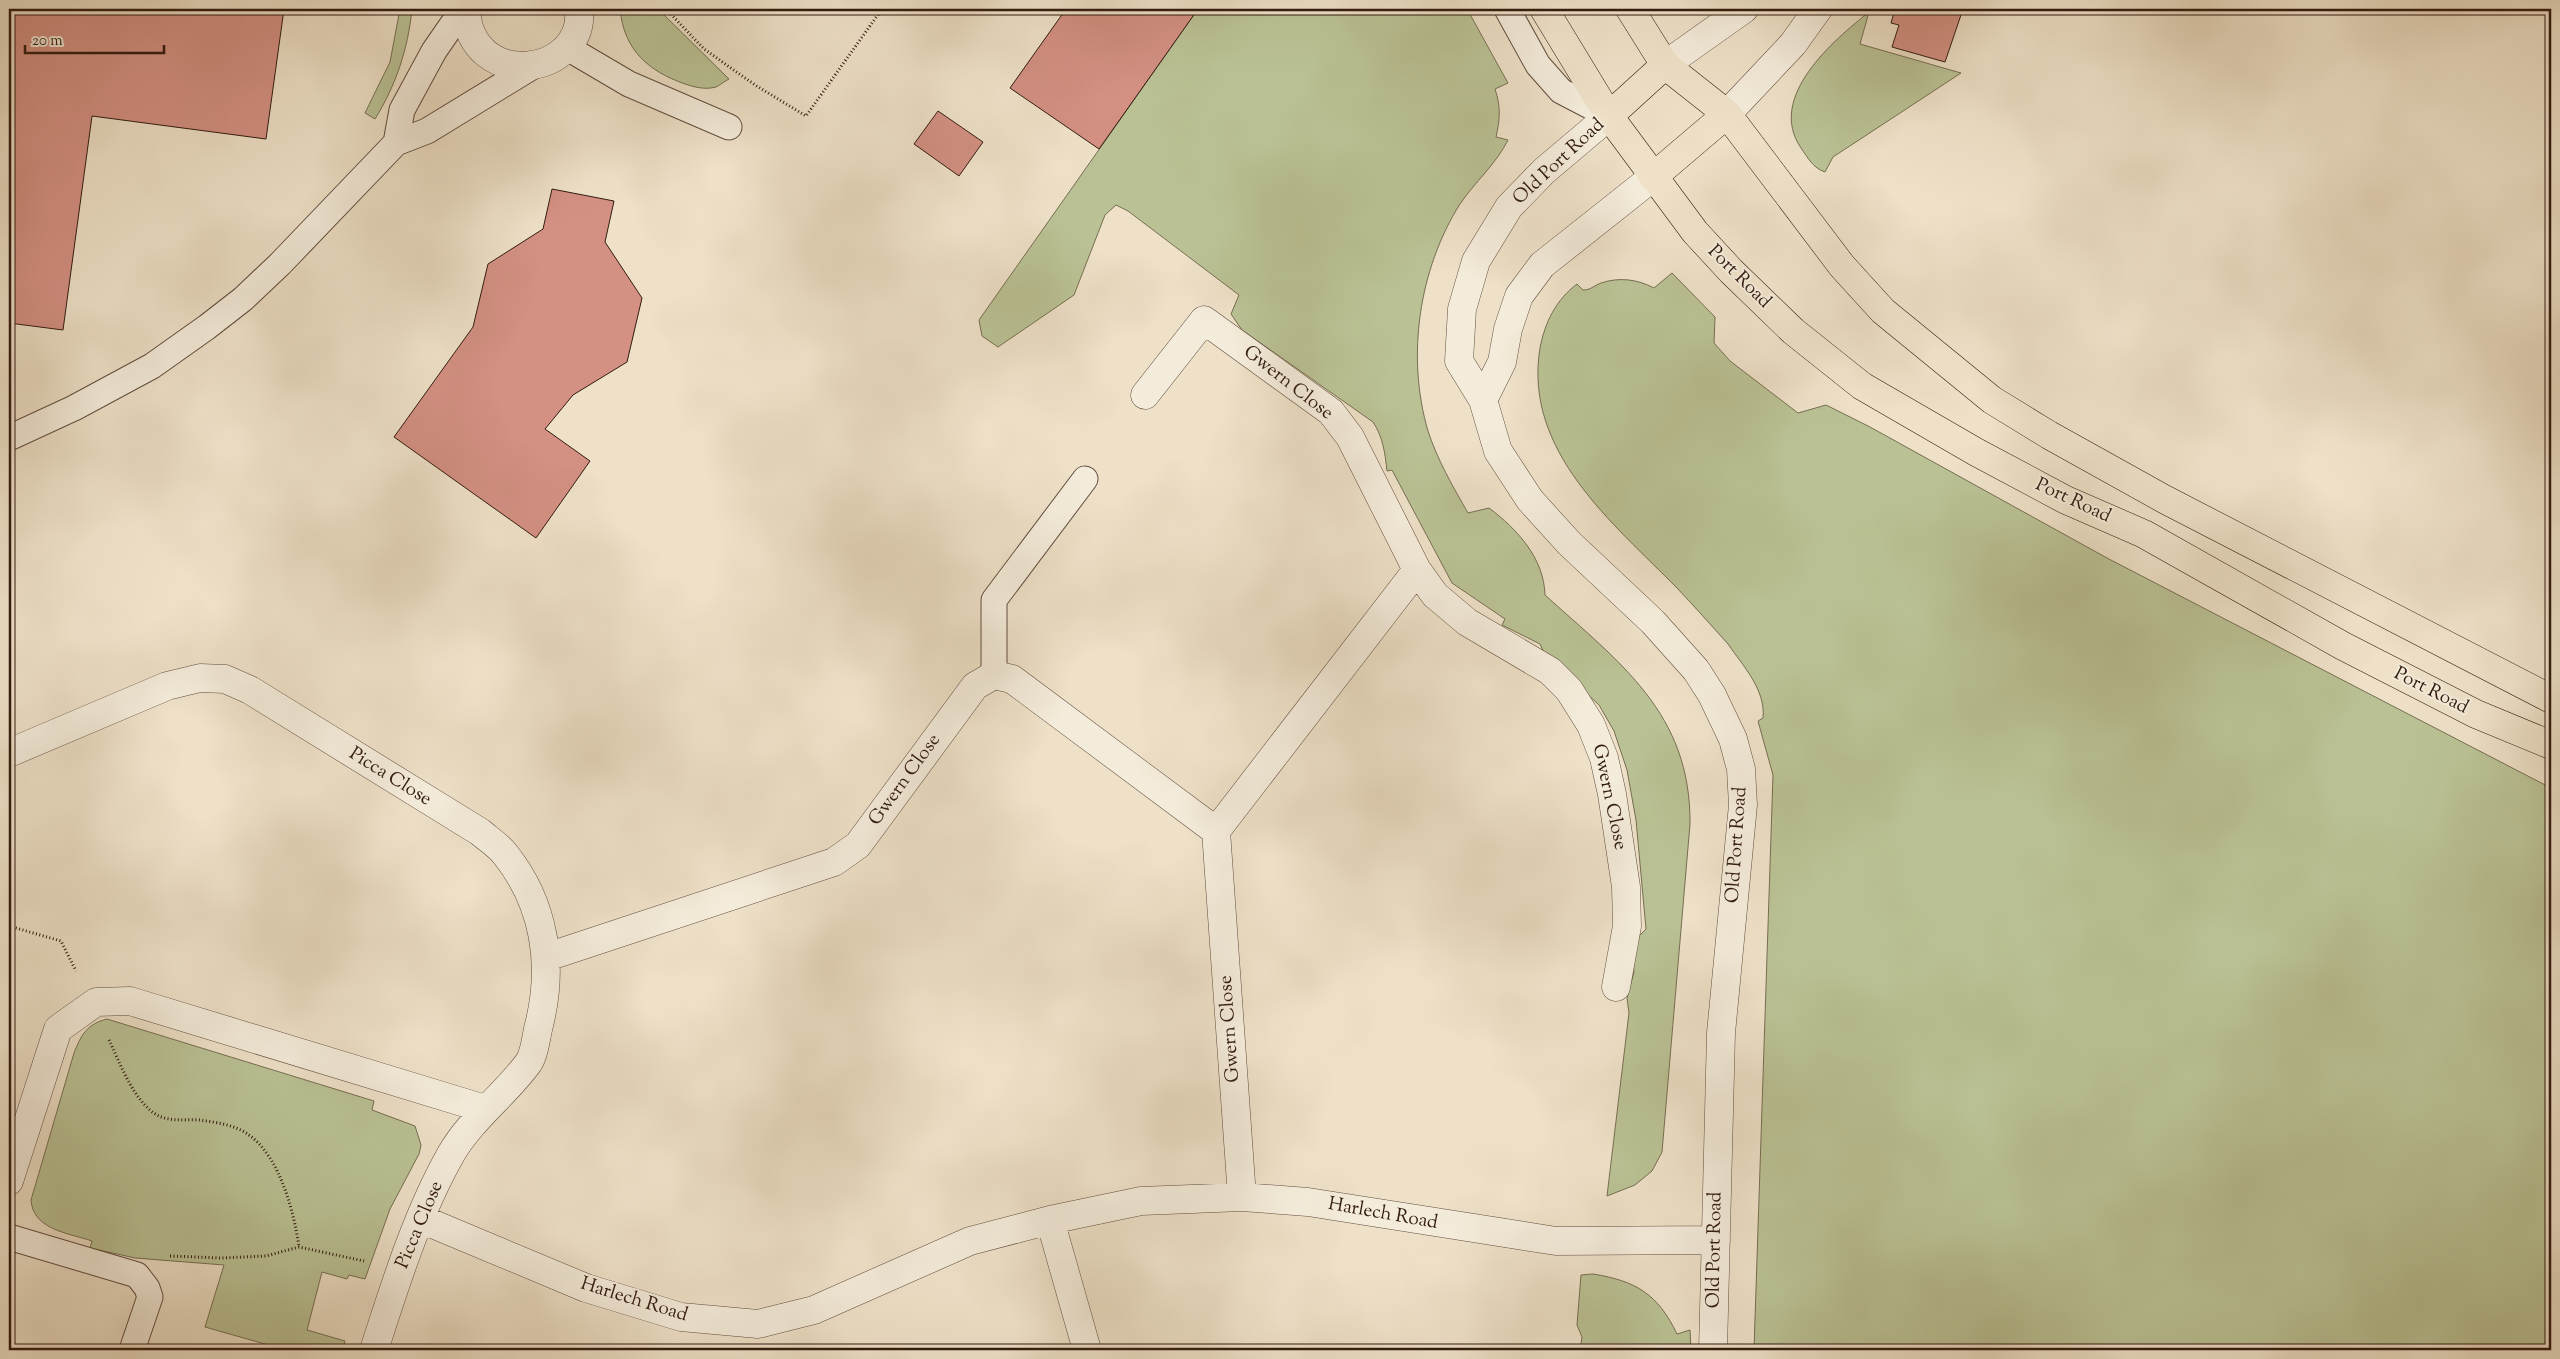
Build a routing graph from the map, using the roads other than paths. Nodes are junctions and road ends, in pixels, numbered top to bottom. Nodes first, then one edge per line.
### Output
1 (465, 9) edge
2 (578, 9) edge
3 (1507, 9) edge
4 (1544, 9) edge
5 (1630, 9) edge
6 (1744, 9) edge
7 (1818, 9) edge
8 (566, 47) junction
9 (535, 65) junction
10 (1665, 65) junction
11 (1727, 114) junction
12 (1609, 116) junction
13 (729, 127) dead end
14 (396, 143) junction
15 (1653, 177) junction
16 (1145, 395) dead end
17 (1483, 400) junction
18 (9, 438) edge
19 (1085, 479) dead end
20 (1417, 570) junction
21 (994, 675) junction
22 (2551, 699) edge
23 (2551, 745) edge
24 (9, 752) edge
25 (1216, 831) junction
26 (547, 957) junction
27 (1616, 987) dead end
28 (485, 1109) junction
29 (9, 1181) edge
30 (1242, 1197) junction
31 (421, 1218) junction
32 (1050, 1220) junction
33 (9, 1237) edge
34 (1716, 1240) junction
35 (132, 1350) edge
36 (374, 1350) edge
37 (1087, 1350) edge
38 (1713, 1350) edge

1 - 9 street
1 - 14 lane
2 - 8 street
3 - 12 lane
4 - 12 main road, Port Road
5 - 10 main road
6 - 10 street
7 - 11 street
8 - 9 street
8 - 13 lane
9 - 14 lane
10 - 11 main road
10 - 12 main road
11 - 15 main road
11 - 22 main road
12 - 15 main road, Port Road
12 - 17 street, Old Port Road
14 - 18 lane
15 - 17 street
15 - 23 main road, Port Road
16 - 20 street, Gwern Close
17 - 34 street, Old Port Road
19 - 21 lane
20 - 25 street
20 - 27 street, Gwern Close
21 - 25 street
21 - 26 street, Gwern Close
24 - 26 street, Picca Close
25 - 30 street, Gwern Close
26 - 28 street, Picca Close
28 - 29 street
28 - 31 street, Picca Close
30 - 32 street, Harlech Road
30 - 34 street, Harlech Road
31 - 32 street, Harlech Road
31 - 36 street, Picca Close
32 - 37 street
33 - 35 lane
34 - 38 street, Old Port Road

